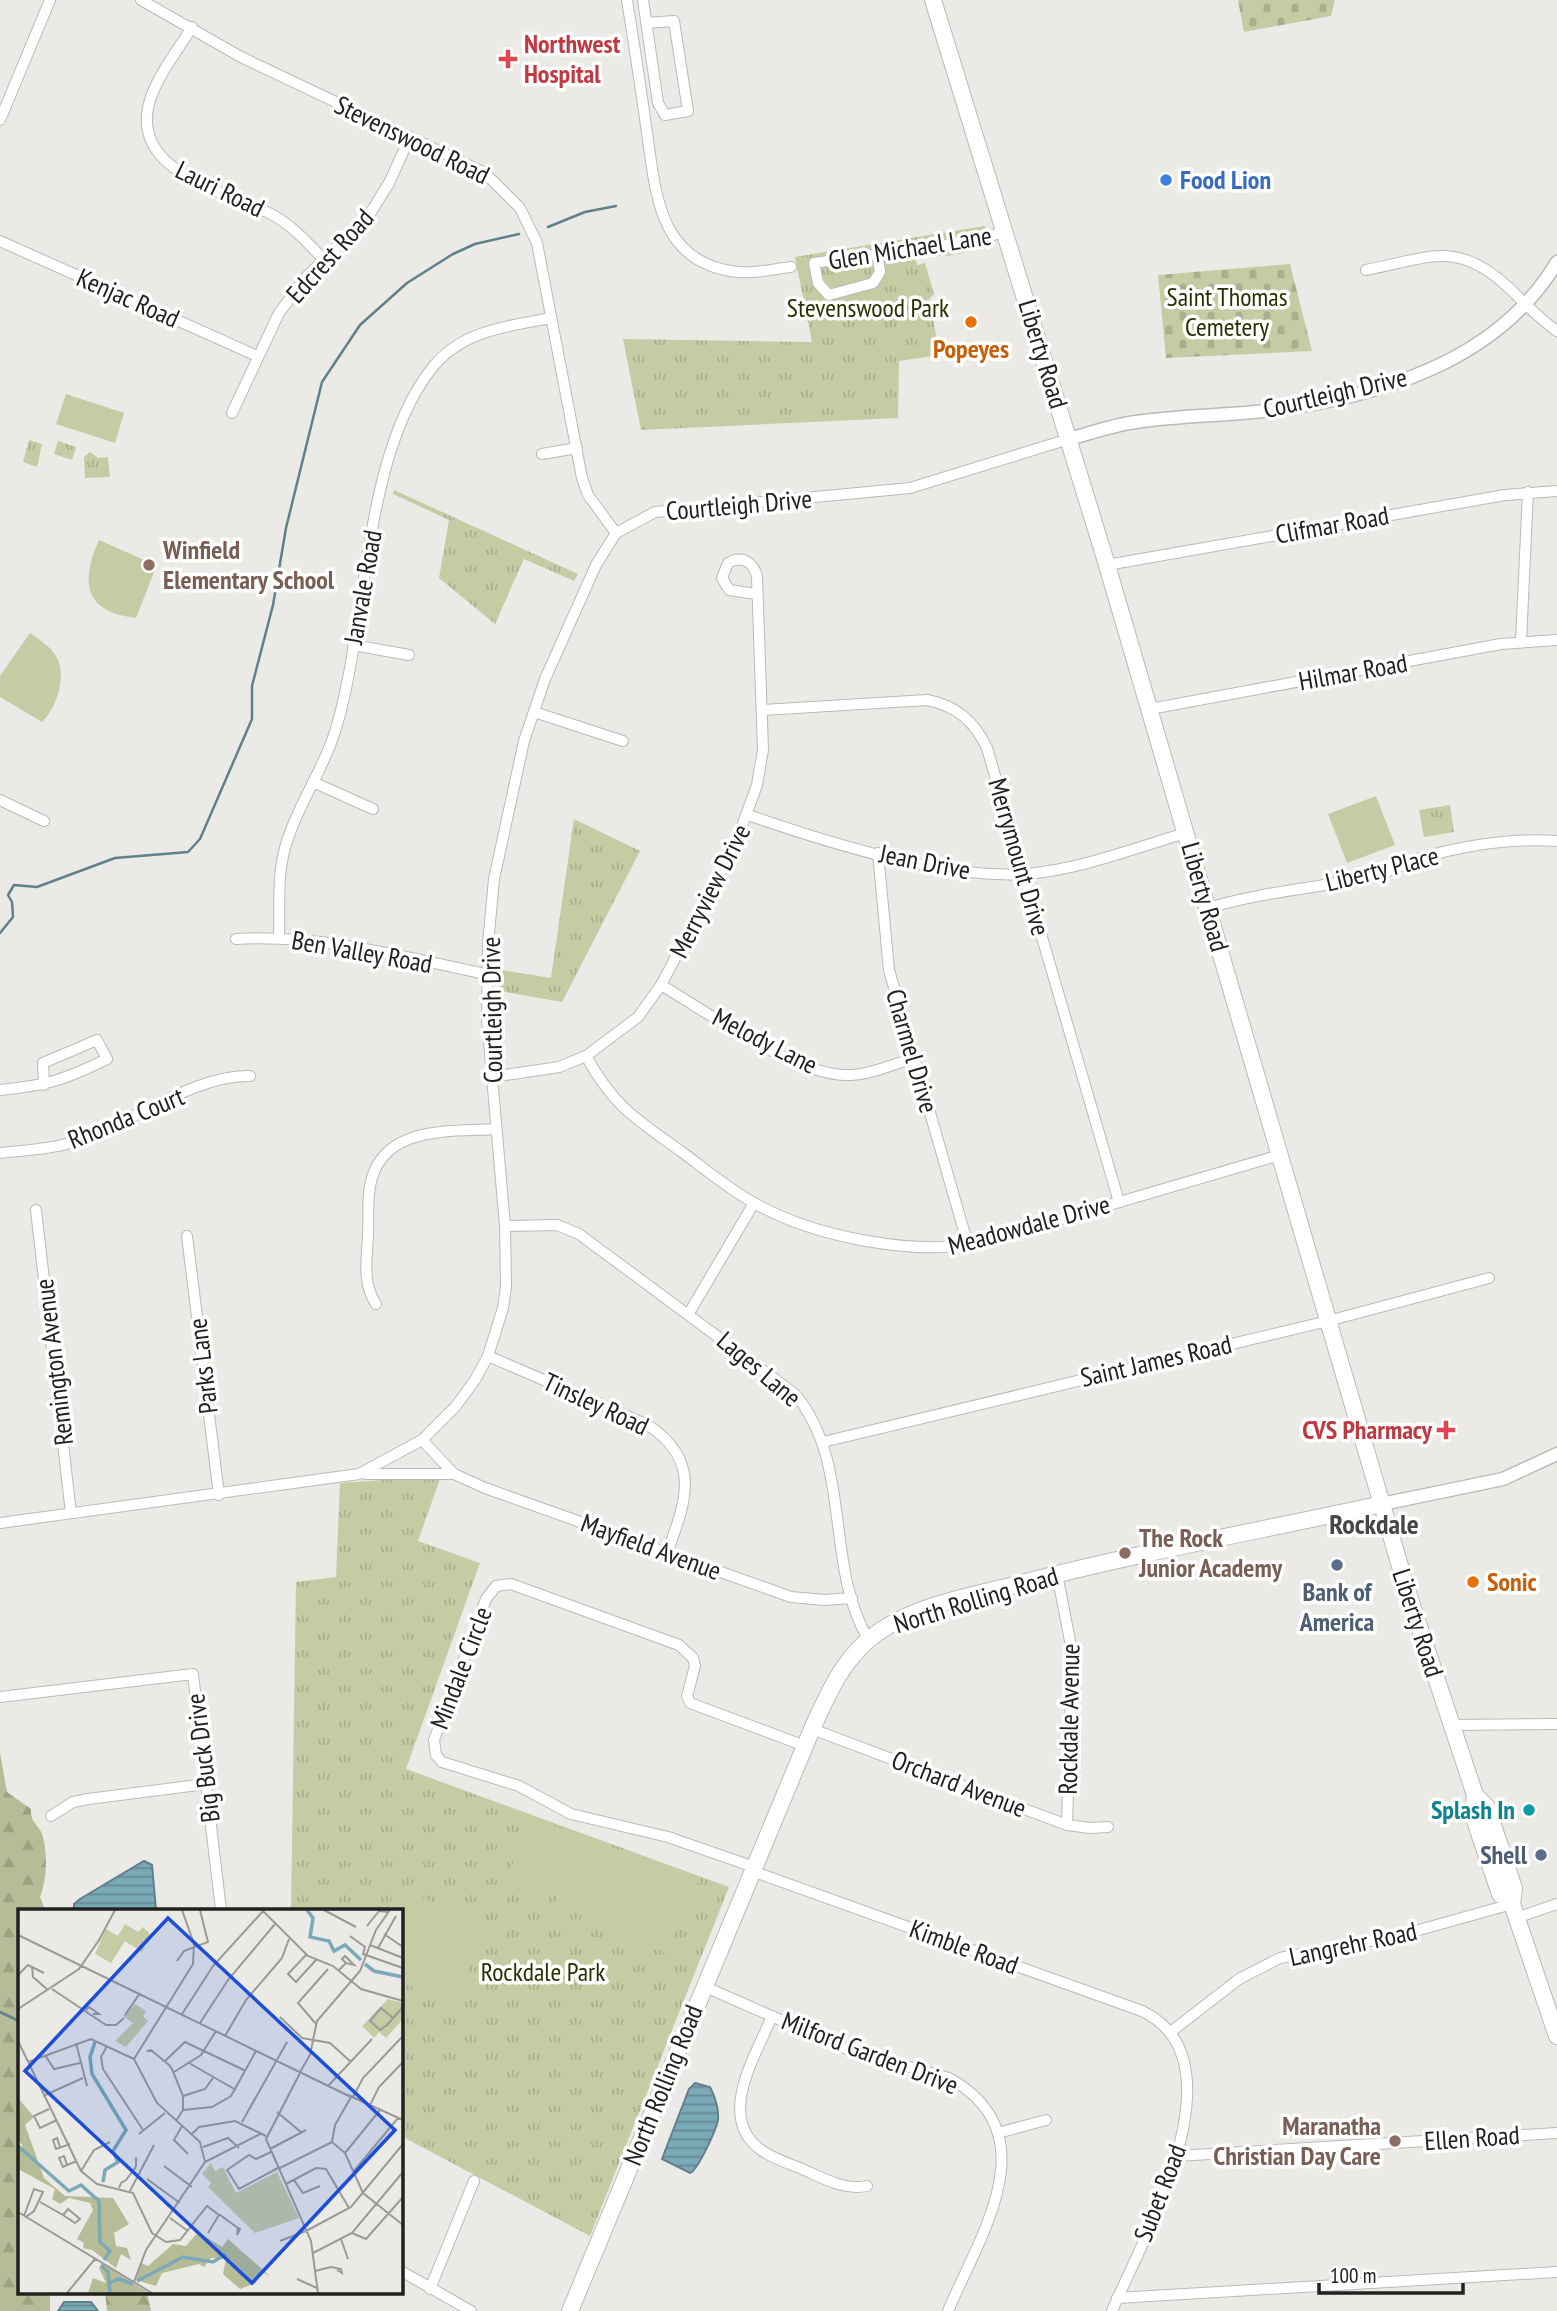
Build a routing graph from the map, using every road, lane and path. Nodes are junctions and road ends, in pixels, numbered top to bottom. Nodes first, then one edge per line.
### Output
1 (50, 0) edge
2 (141, 0) edge
3 (627, 0) edge
4 (643, 0) edge
5 (933, 0) edge
6 (646, 23) junction
7 (192, 27) junction
8 (0, 120) edge
9 (410, 137) junction
10 (1005, 232) junction
11 (0, 241) edge
12 (877, 253) junction
13 (324, 260) junction
14 (1557, 262) edge
15 (791, 267) dead end
16 (1366, 270) dead end
17 (1527, 304) junction
18 (551, 318) junction
19 (1557, 331) edge
20 (257, 356) junction
21 (232, 413) dead end
22 (1069, 439) junction
23 (577, 448) junction
24 (542, 454) dead end
25 (1557, 491) edge
26 (1528, 492) junction
27 (616, 533) junction
28 (1107, 565) junction
29 (757, 594) dead end
30 (1557, 640) edge
31 (1521, 641) junction
32 (353, 645) junction
33 (409, 655) dead end
34 (1150, 709) junction
35 (763, 710) junction
36 (534, 712) junction
37 (623, 741) dead end
38 (313, 782) junction
39 (0, 800) edge
40 (373, 809) dead end
41 (748, 815) junction
42 (44, 821) dead end
43 (1186, 833) junction
44 (1557, 841) edge
45 (878, 853) junction
46 (1024, 874) junction
47 (1208, 908) junction
48 (279, 938) junction
49 (236, 939) dead end
50 (486, 974) junction
51 (661, 985) junction
52 (586, 1056) junction
53 (914, 1058) junction
54 (250, 1076) dead end
55 (492, 1077) junction
56 (44, 1085) junction
57 (0, 1090) edge
58 (496, 1129) junction
59 (0, 1153) edge
60 (1280, 1155) junction
61 (1119, 1202) junction
62 (754, 1203) junction
63 (36, 1210) dead end
64 (505, 1226) junction
65 (187, 1236) dead end
66 (968, 1245) junction
67 (1489, 1278) dead end
68 (376, 1304) dead end
69 (689, 1313) junction
70 (1328, 1321) junction
71 (488, 1356) junction
72 (422, 1440) junction
73 (823, 1442) junction
74 (1557, 1454) edge
75 (359, 1474) junction
76 (454, 1474) junction
77 (219, 1495) junction
78 (1382, 1504) junction
79 (71, 1513) junction
80 (0, 1523) edge
81 (667, 1553) junction
82 (1057, 1574) junction
83 (852, 1598) junction
84 (868, 1639) junction
85 (0, 1696) edge
86 (1557, 1724) edge
87 (1451, 1725) junction
88 (812, 1729) junction
89 (805, 1746) junction
90 (206, 1784) junction
91 (51, 1816) dead end
92 (1067, 1825) junction
93 (1108, 1826) dead end
94 (753, 1869) junction
95 (1557, 1904) edge
96 (221, 1909) edge
97 (1514, 1911) junction
98 (704, 1986) junction
99 (772, 2016) junction
100 (1172, 2031) junction
101 (1557, 2036) edge
102 (1046, 2120) dead end
103 (999, 2133) junction
104 (1557, 2133) edge
105 (1177, 2156) junction
106 (474, 2181) dead end
107 (867, 2186) dead end
108 (402, 2272) edge
109 (1557, 2272) edge
110 (430, 2289) junction
111 (1117, 2298) junction
112 (471, 2311) edge
113 (570, 2311) edge
114 (948, 2311) edge
115 (1112, 2311) edge

1 - 8 street
2 - 7 street, Stevenswood Road
3 - 15 street, Glen Michael Lane
4 - 6 street
5 - 10 main road, Liberty Road
6 - 6 street
7 - 9 street, Stevenswood Road
7 - 13 street, Lauri Road
9 - 13 street, Edcrest Road
9 - 18 street, Stevenswood Road
10 - 12 street, Glen Michael Lane
10 - 22 main road, Liberty Road
11 - 20 street, Kenjac Road
12 - 12 street, Glen Michael Lane
13 - 20 street, Edcrest Road
14 - 17 street, Courtleigh Drive
16 - 17 street
17 - 19 street
17 - 22 street, Courtleigh Drive
18 - 23 street, Stevenswood Road
18 - 32 street, Janvale Road
20 - 21 street, Edcrest Road
22 - 27 street, Courtleigh Drive
22 - 28 main road, Liberty Road
23 - 24 street
23 - 27 street, Stevenswood Road
25 - 26 street, Clifmar Road
26 - 28 street, Clifmar Road
26 - 31 street
27 - 36 street, Courtleigh Drive
28 - 34 main road, Liberty Road
29 - 35 street, Merryview Drive
30 - 31 street, Hilmar Road
31 - 34 street, Hilmar Road
32 - 33 street
32 - 38 street, Janvale Road
34 - 43 main road, Liberty Road
35 - 41 street, Merryview Drive
35 - 46 street, Merrymount Drive
36 - 37 street
36 - 50 street, Courtleigh Drive
38 - 40 street
38 - 48 street, Janvale Road
39 - 42 street
41 - 45 street, Jean Drive
41 - 51 street, Merryview Drive
43 - 46 street, Jean Drive
43 - 47 main road, Liberty Road
44 - 47 street, Liberty Place
45 - 46 street, Jean Drive
45 - 53 street, Charmel Drive
46 - 61 street, Merrymount Drive
47 - 60 main road, Liberty Road
48 - 49 street, Ben Valley Road
48 - 50 street, Ben Valley Road
50 - 55 street, Courtleigh Drive
51 - 52 street, Merryview Drive
51 - 53 street, Melody Lane
52 - 55 street, Merryview Drive
52 - 62 street, Meadowdale Drive
53 - 66 street, Charmel Drive
54 - 59 street, Rhonda Court
55 - 58 street, Courtleigh Drive
56 - 56 street
56 - 57 street
58 - 64 street, Courtleigh Drive
58 - 68 street
60 - 61 street, Meadowdale Drive
60 - 70 main road, Liberty Road
61 - 66 street, Meadowdale Drive
62 - 66 street, Meadowdale Drive
62 - 69 street
63 - 79 street, Remington Avenue
64 - 69 street, Lages Lane
64 - 71 street, Courtleigh Drive
65 - 77 street, Parks Lane
67 - 70 street, Saint James Road
69 - 73 street, Lages Lane
70 - 73 street, Saint James Road
70 - 78 main road, Liberty Road
71 - 72 street, Courtleigh Drive
71 - 81 street, Tinsley Road
72 - 75 street, Mayfield Avenue
72 - 76 street, Mayfield Avenue
73 - 83 street, Lages Lane
74 - 78 street, North Rolling Road
75 - 76 street, Mayfield Avenue
75 - 77 street, Mayfield Avenue
76 - 81 street, Mayfield Avenue
77 - 79 street, Mayfield Avenue
78 - 82 main road, North Rolling Road
78 - 87 main road, Liberty Road
79 - 80 street, Mayfield Avenue
81 - 83 street, Mayfield Avenue
82 - 84 main road, North Rolling Road
82 - 92 street, Rockdale Avenue
83 - 84 street, Lages Lane
84 - 88 main road, North Rolling Road
85 - 90 street, Big Buck Drive
86 - 87 street
87 - 97 main road, Liberty Road
88 - 89 main road, North Rolling Road
88 - 92 street, Orchard Avenue
89 - 94 main road, North Rolling Road
89 - 94 street, Mindale Circle
90 - 91 street
90 - 96 street, Big Buck Drive
92 - 93 street, Orchard Avenue
94 - 98 main road, North Rolling Road
94 - 100 street, Kimble Road
95 - 97 street, Langrehr Road
97 - 100 street, Langrehr Road
97 - 101 main road, Liberty Road
98 - 99 street, Milford Garden Drive
98 - 113 main road, North Rolling Road
99 - 103 street, Milford Garden Drive
99 - 107 street
100 - 105 street, Subet Road
102 - 103 street
103 - 114 street, Milford Garden Drive
104 - 105 street, Ellen Road
105 - 111 street, Subet Road
106 - 110 street
108 - 110 street
109 - 111 street
110 - 112 street
111 - 115 street, Subet Road

